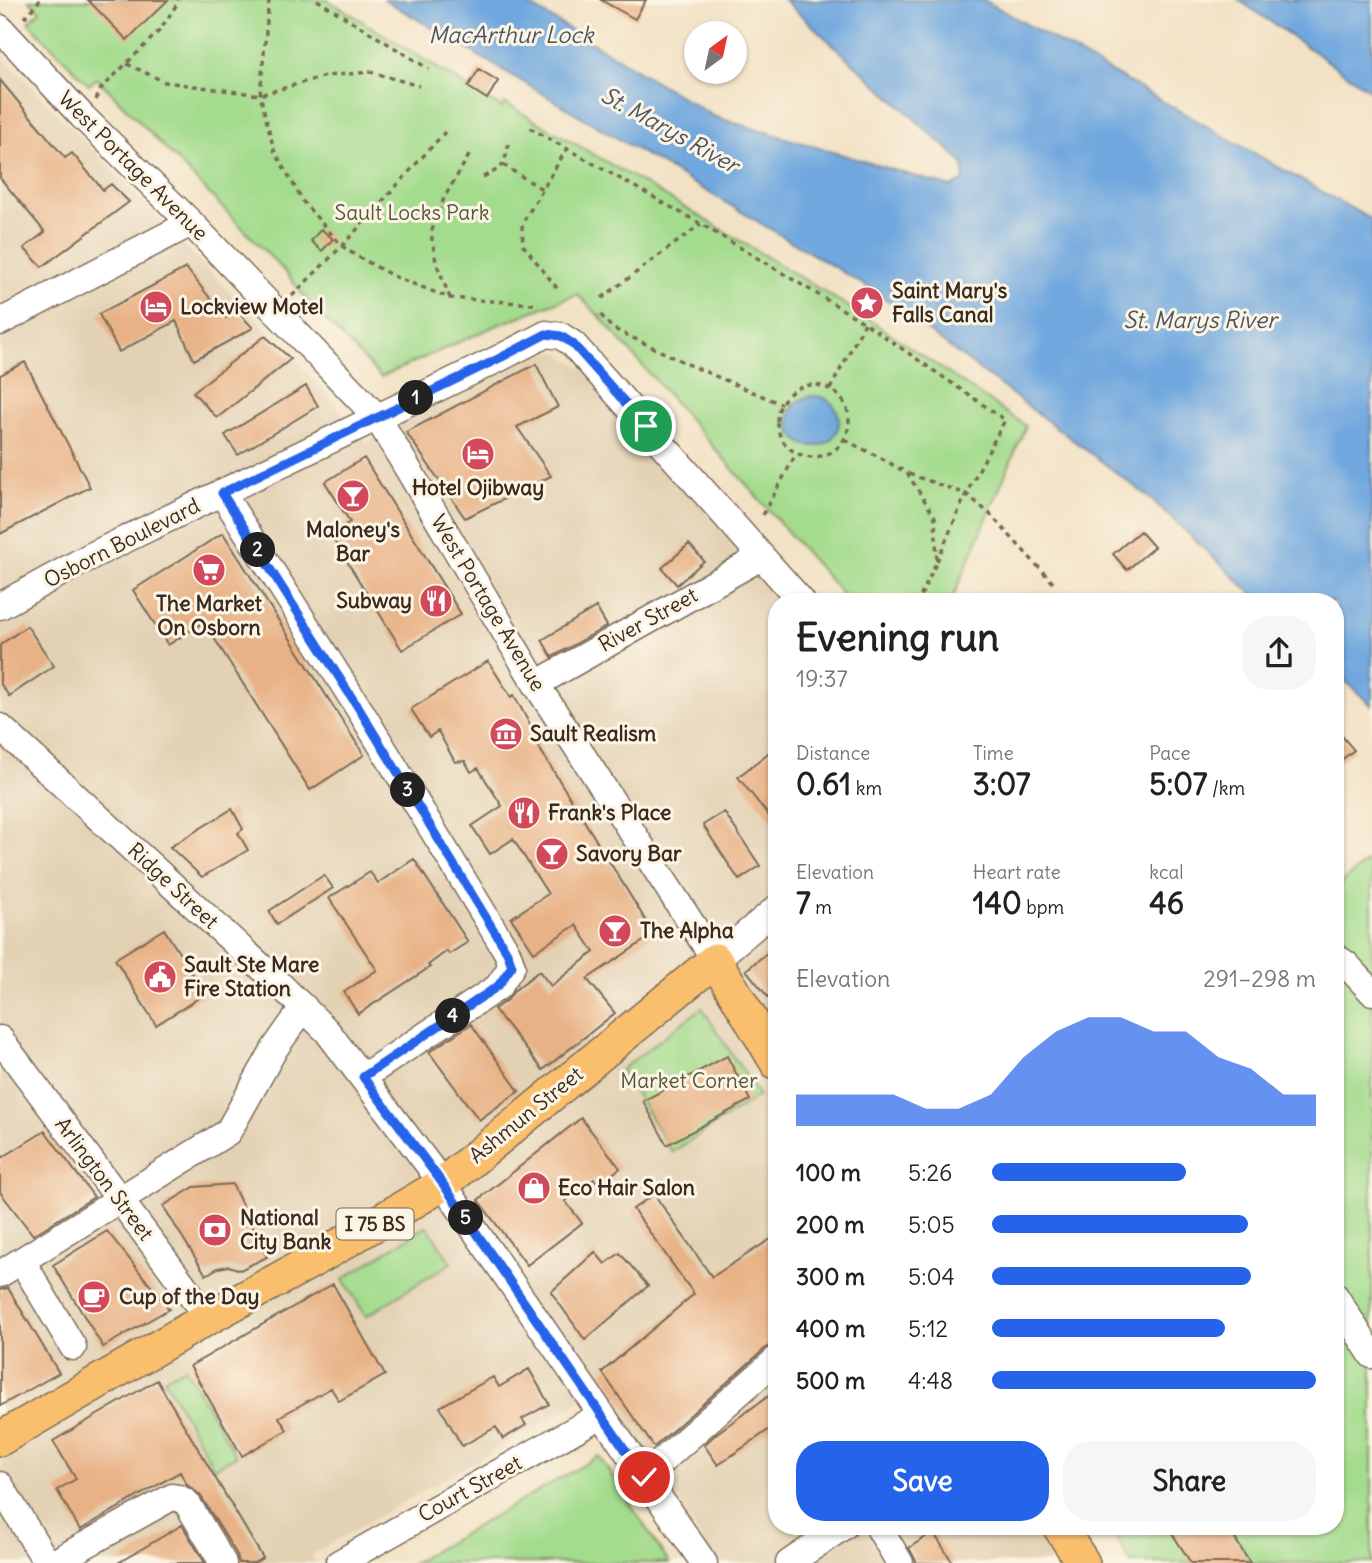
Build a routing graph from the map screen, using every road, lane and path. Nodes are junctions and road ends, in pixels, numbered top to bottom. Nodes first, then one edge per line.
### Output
1 (40, 0) edge
2 (178, 0) edge
3 (269, 0) edge
4 (317, 0) edge
5 (12, 23) edge
6 (127, 64) junction
7 (429, 69) dead end
8 (419, 86) dead end
9 (260, 95) junction
10 (93, 105) dead end
11 (530, 128) dead end
12 (445, 132) dead end
13 (509, 142) dead end
14 (566, 149) junction
15 (471, 152) dead end
16 (503, 165) junction
17 (483, 177) dead end
18 (542, 189) junction
19 (191, 223) junction
20 (701, 224) junction
21 (342, 246) junction
22 (557, 288) dead end
23 (291, 297) dead end
24 (450, 298) junction
25 (602, 298) dead end
26 (534, 304) dead end
27 (601, 315) dead end
28 (0, 322) edge
29 (865, 323) junction
30 (830, 389) junction
31 (781, 404) junction
32 (377, 417) junction
33 (845, 440) junction
34 (796, 454) junction
35 (907, 473) junction
36 (222, 493) junction
37 (966, 494) junction
38 (763, 515) dead end
39 (761, 557) junction
40 (937, 561) junction
41 (1055, 585) dead end
42 (794, 593) edge
43 (922, 593) edge
44 (0, 607) edge
45 (536, 684) junction
46 (0, 727) edge
47 (768, 916) edge
48 (715, 960) junction
49 (1344, 963) edge
50 (1372, 992) edge
51 (303, 1007) junction
52 (0, 1039) edge
53 (768, 1048) edge
54 (363, 1077) junction
55 (443, 1184) junction
56 (119, 1199) junction
57 (11, 1268) edge
58 (1344, 1310) edge
59 (208, 1318) junction
60 (73, 1347) dead end
61 (1372, 1355) edge
62 (768, 1367) edge
63 (601, 1415) junction
64 (0, 1439) edge
65 (644, 1477) junction
66 (0, 1485) edge
67 (831, 1535) edge
68 (884, 1535) edge
69 (1065, 1535) edge
70 (47, 1563) edge
71 (52, 1563) edge
72 (223, 1563) edge
73 (339, 1563) edge
74 (704, 1563) edge
75 (789, 1563) edge
76 (901, 1563) edge
77 (1083, 1563) edge

1 - 5 path
2 - 6 path
3 - 9 path
4 - 7 path
5 - 19 street, West Portage Avenue
6 - 9 path
6 - 10 path
8 - 9 path
9 - 21 path
11 - 14 path
12 - 21 path
13 - 16 path
14 - 18 path
14 - 20 path
15 - 24 path
16 - 17 path
16 - 18 path
18 - 22 path
19 - 28 street
19 - 32 street, West Portage Avenue
20 - 25 path
20 - 29 path
21 - 23 path
21 - 24 path
24 - 26 path
27 - 31 path
29 - 30 path
29 - 37 path
30 - 31 path
30 - 33 path
31 - 34 path
32 - 36 street, Osborn Boulevard
32 - 39 street, Osborn Boulevard
32 - 45 street, West Portage Avenue
33 - 34 path
33 - 35 path
34 - 38 path
35 - 37 path
35 - 40 path
36 - 44 street, Osborn Boulevard
36 - 54 street
37 - 40 path
37 - 41 path
39 - 42 street
39 - 45 street, River Street
40 - 43 path
45 - 48 street, West Portage Avenue
46 - 51 street, Ridge Street
47 - 48 street, Ashmun Street
48 - 53 main road
48 - 55 main road, Ashmun Street / I 75 BS
49 - 50 street
51 - 54 street, Ridge Street
51 - 56 street
52 - 56 street, Arlington Street
54 - 55 street, Ridge Street
55 - 59 main road, Ashmun Street / I 75 BS
55 - 63 street, Ridge Street
56 - 57 street
56 - 59 street, Arlington Street
57 - 60 street
58 - 61 street
59 - 64 main road, Ashmun Street / I 75 BS
62 - 65 street
63 - 65 street, Ridge Street
63 - 73 street, Court Street
65 - 74 street, Ridge Street
66 - 70 street
67 - 75 street
68 - 76 street
69 - 77 main road
71 - 72 street

